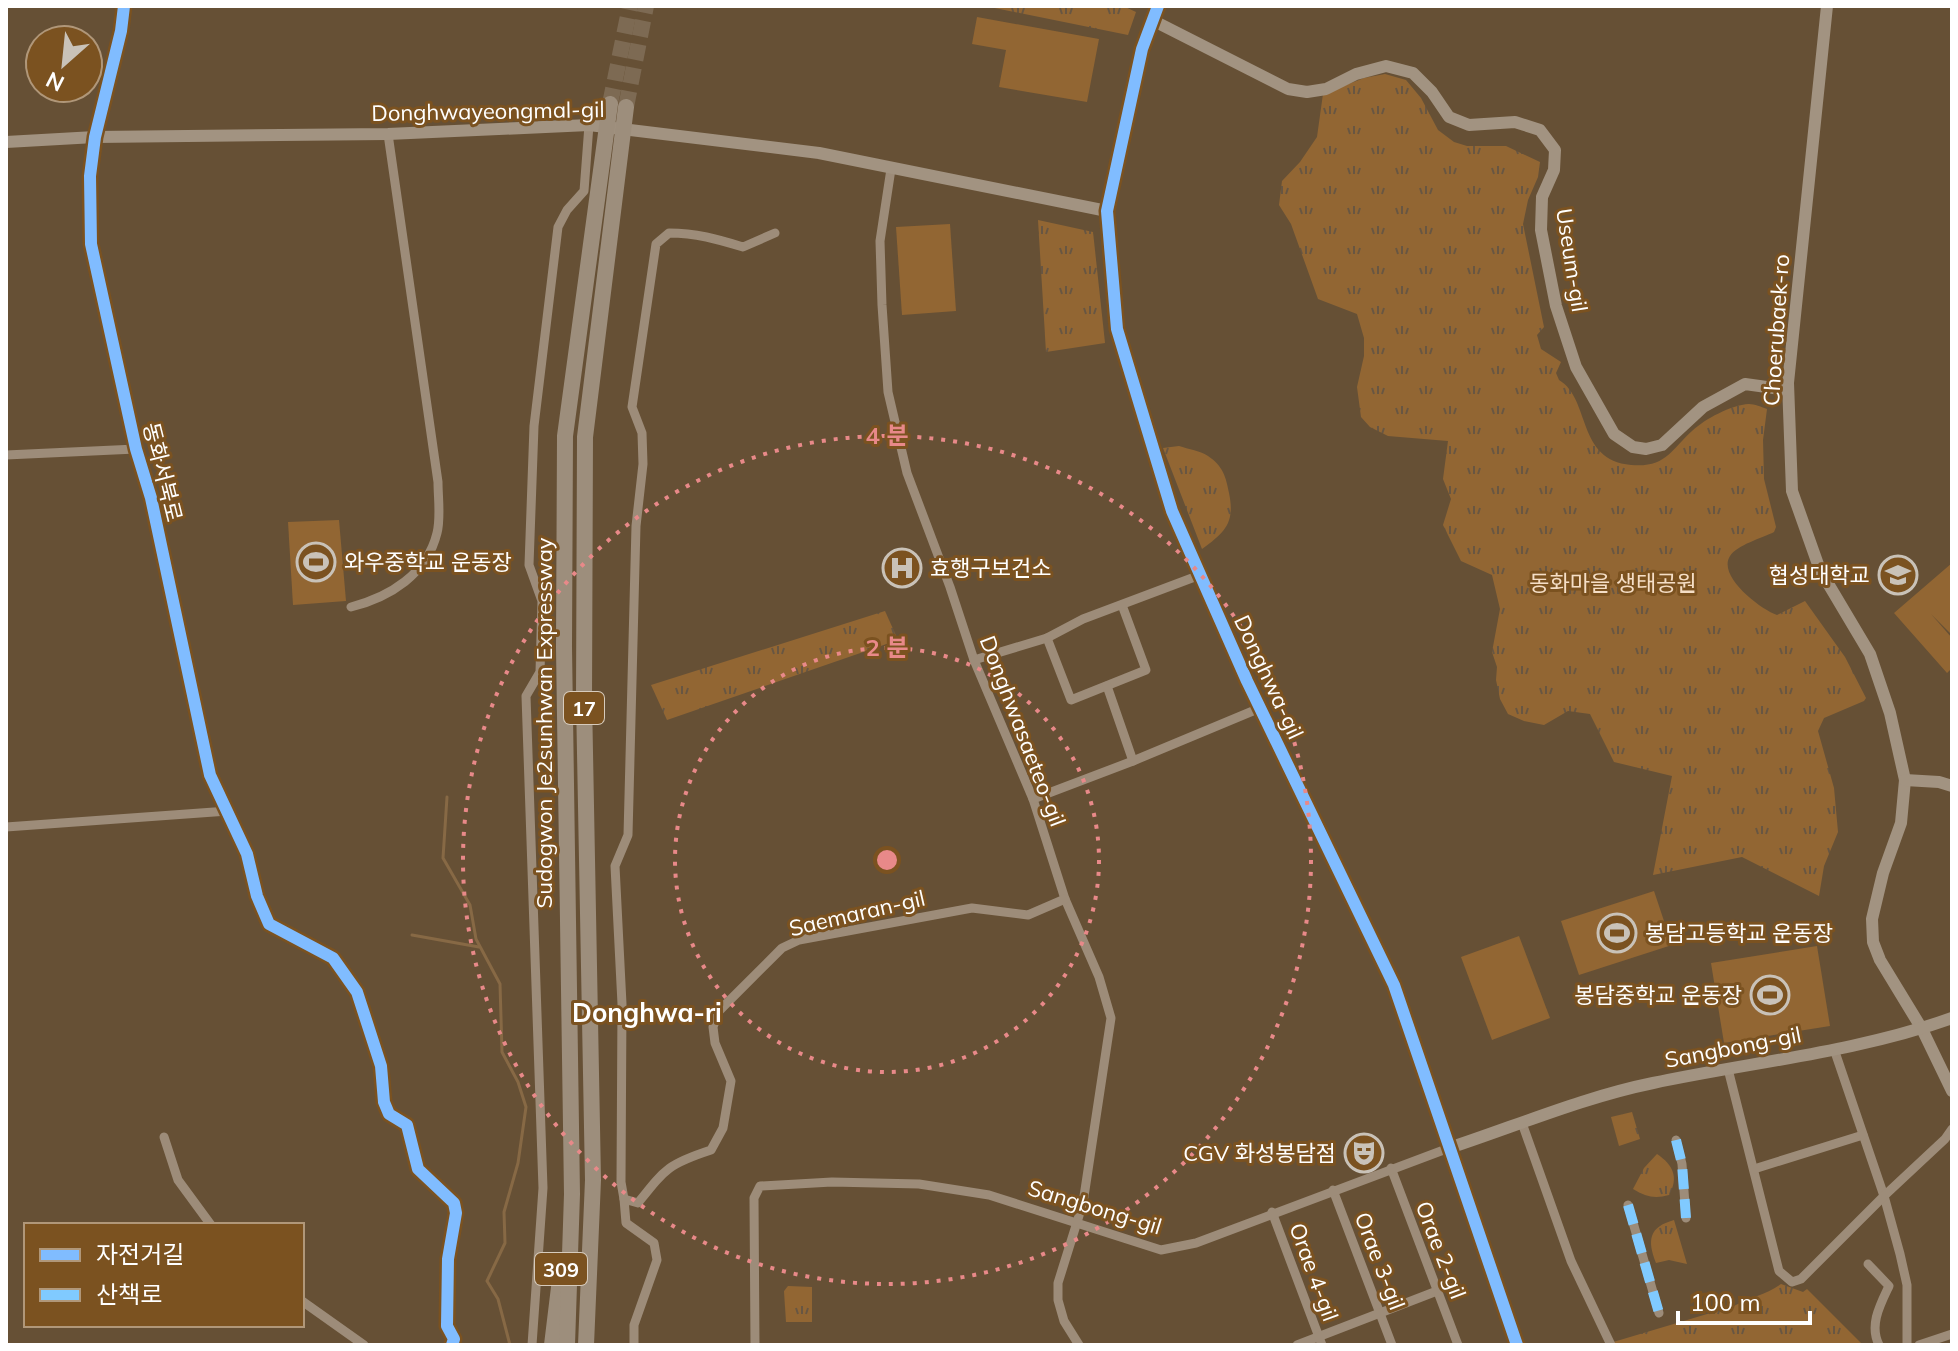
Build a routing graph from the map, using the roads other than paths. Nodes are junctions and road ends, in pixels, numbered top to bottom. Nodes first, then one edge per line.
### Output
1 (124, 6) edge
2 (1158, 6) edge
3 (1827, 6) edge
4 (1152, 20) junction
5 (618, 105) tunnel mouth
6 (589, 125) junction
7 (388, 134) junction
8 (95, 137) junction
9 (7, 141) edge
10 (611, 152) junction
11 (891, 169) junction
12 (1107, 211) junction
13 (775, 233) dead end
14 (1788, 390) junction
15 (136, 449) junction
16 (6, 455) edge
17 (1200, 575) junction
18 (1122, 605) junction
19 (351, 607) dead end
20 (1047, 638) junction
21 (974, 660) junction
22 (1107, 686) junction
23 (1260, 708) junction
24 (1133, 761) junction
25 (1905, 780) junction
26 (1952, 786) edge
27 (1033, 799) junction
28 (228, 811) junction
29 (6, 827) edge
30 (1065, 899) junction
31 (1952, 1018) edge
32 (1922, 1029) junction
33 (1834, 1049) junction
34 (1728, 1069) junction
35 (1952, 1091) edge
36 (1522, 1123) junction
37 (1952, 1129) edge
38 (1863, 1135) junction
39 (164, 1137) dead end
40 (1676, 1140) dead end
41 (1449, 1148) junction
42 (1391, 1168) junction
43 (1754, 1169) junction
44 (1333, 1190) junction
45 (572, 1194) junction
46 (1884, 1196) junction
47 (624, 1199) junction
48 (1628, 1205) dead end
49 (1272, 1212) junction
50 (1686, 1218) dead end
51 (1078, 1222) junction
52 (210, 1223) edge
53 (591, 1264) junction
54 (1868, 1264) dead end
55 (1437, 1291) junction
56 (304, 1302) edge
57 (1381, 1312) junction
58 (1659, 1313) dead end
59 (1952, 1334) edge
60 (1320, 1340) edge
61 (364, 1345) edge
62 (452, 1345) edge
63 (532, 1345) edge
64 (552, 1345) edge
65 (567, 1345) edge
66 (586, 1345) edge
67 (596, 1345) edge
68 (634, 1345) edge
69 (755, 1345) edge
70 (1079, 1345) edge
71 (1297, 1345) edge
72 (1392, 1345) edge
73 (1458, 1345) edge
74 (1517, 1345) edge
75 (1611, 1345) edge
76 (1879, 1345) edge
77 (1907, 1345) edge
78 (1919, 1345) edge

1 - 8 street, 동화서북로
2 - 4 street, Donghwa-gil
3 - 14 street, Choerubaek-ro
4 - 12 street, Donghwa-gil
4 - 14 street, Useum-gil
5 - 10 highway, Sudogwon Je2sunhwan Expressway / 17
6 - 7 street, Donghwayeongmal-gil
6 - 11 street, Donghwayeongmal-gil
6 - 63 street
7 - 8 street, Donghwayeongmal-gil
7 - 19 street
8 - 9 street, Donghwayeongmal-gil
8 - 15 street, 동화서북로
10 - 45 highway, Sudogwon Je2sunhwan Expressway / 17
10 - 53 highway, Sudogwon Je2sunhwan Expressway / 17
11 - 12 street, Donghwayeongmal-gil
11 - 21 street, Donghwasaeteo-gil
12 - 17 street, Donghwa-gil
13 - 47 street
14 - 25 street, Choerubaek-ro
15 - 16 street
15 - 28 street, 동화서북로
17 - 18 street
17 - 23 street, Donghwa-gil
18 - 20 street
18 - 22 street
20 - 21 street
20 - 22 street
21 - 27 street, Donghwasaeteo-gil
22 - 24 street
23 - 24 street
23 - 41 street, Donghwa-gil
24 - 27 street
25 - 26 street
25 - 32 street, Choerubaek-ro
27 - 30 street, Donghwasaeteo-gil
28 - 29 street
28 - 62 street
30 - 47 street, Saemaran-gil
30 - 51 street, Donghwasaeteo-gil
31 - 32 street, Sangbong-gil
32 - 33 street, Sangbong-gil
32 - 35 street, Choerubaek-ro
33 - 34 street, Sangbong-gil
33 - 38 street
34 - 36 street, Sangbong-gil
34 - 43 street
36 - 41 street, Sangbong-gil
36 - 75 street
37 - 46 street
38 - 43 street
38 - 46 street
39 - 52 street
40 - 50 street
41 - 42 street, Sangbong-gil
41 - 74 street, Donghwa-gil
42 - 44 street, Sangbong-gil
42 - 55 street, Orae 2-gil
43 - 46 street
44 - 49 street, Sangbong-gil
44 - 57 street, Orae 3-gil
45 - 64 highway, 309
45 - 65 highway, Sudogwon Je2sunhwan Expressway / 17
46 - 77 street
47 - 68 street
48 - 58 street
49 - 51 street, Sangbong-gil
49 - 60 street, Orae 4-gil
51 - 69 street, Sangbong-gil
51 - 70 street, Donghwasaeteo-gil
53 - 66 highway, Sudogwon Je2sunhwan Expressway / 17
53 - 67 highway, 309
54 - 76 street
55 - 57 street
55 - 73 street, Orae 2-gil
56 - 61 street
57 - 60 street
57 - 72 street, Orae 3-gil
59 - 78 street
60 - 71 street

